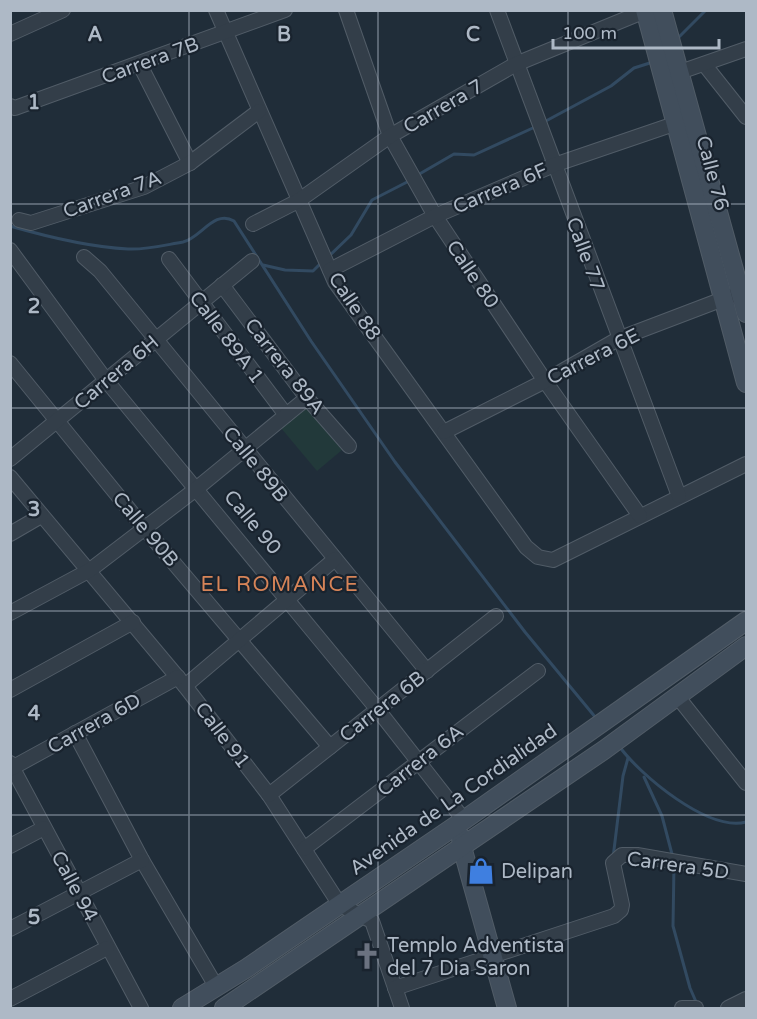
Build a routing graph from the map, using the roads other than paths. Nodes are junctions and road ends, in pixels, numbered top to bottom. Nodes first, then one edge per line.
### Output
1 (63, 10) edge
2 (216, 10) edge
3 (285, 10) edge
4 (346, 10) edge
5 (497, 10) edge
6 (651, 11) edge
7 (225, 33) junction
8 (10, 34) edge
9 (747, 49) edge
10 (516, 64) junction
11 (704, 64) junction
12 (140, 65) junction
13 (680, 72) junction
14 (12, 108) edge
15 (260, 111) junction
16 (747, 117) edge
17 (676, 123) junction
18 (390, 136) junction
19 (190, 163) junction
20 (554, 165) junction
21 (298, 201) junction
22 (435, 216) junction
23 (19, 220) dead end
24 (253, 224) dead end
25 (10, 250) edge
26 (84, 257) dead end
27 (169, 259) dead end
28 (252, 261) dead end
29 (330, 270) junction
30 (222, 285) junction
31 (737, 293) edge
32 (200, 302) junction
33 (747, 312) edge
34 (618, 339) junction
35 (155, 340) junction
36 (10, 363) edge
37 (105, 379) junction
38 (544, 381) junction
39 (747, 383) edge
40 (307, 398) junction
41 (286, 415) junction
42 (57, 422) junction
43 (444, 432) junction
44 (350, 446) dead end
45 (244, 450) junction
46 (10, 459) edge
47 (747, 464) edge
48 (10, 477) edge
49 (196, 489) junction
50 (679, 496) junction
51 (41, 516) junction
52 (640, 516) junction
53 (145, 529) junction
54 (10, 534) edge
55 (335, 559) junction
56 (90, 570) junction
57 (287, 599) junction
58 (10, 613) edge
59 (496, 616) dead end
60 (747, 621) edge
61 (133, 622) junction
62 (240, 640) junction
63 (747, 646) edge
64 (427, 671) junction
65 (538, 671) dead end
66 (182, 681) junction
67 (10, 690) edge
68 (677, 696) junction
69 (378, 710) junction
70 (75, 733) junction
71 (330, 747) junction
72 (420, 762) junction
73 (11, 767) edge
74 (747, 783) edge
75 (269, 795) junction
76 (467, 819) junction
77 (44, 828) junction
78 (10, 846) edge
79 (462, 848) junction
80 (304, 849) junction
81 (142, 861) junction
82 (747, 874) edge
83 (78, 894) junction
84 (340, 904) junction
85 (363, 916) junction
86 (10, 929) edge
87 (107, 948) junction
88 (492, 957) junction
89 (217, 988) junction
90 (395, 988) junction
91 (10, 999) edge
92 (747, 999) edge
93 (141, 1008) edge
94 (182, 1008) edge
95 (224, 1008) edge
96 (402, 1008) edge
97 (507, 1008) edge
98 (728, 1008) edge

1 - 8 street
2 - 7 street, Calle 88
3 - 7 street, Carrera 7B
4 - 18 street, Calle 80
5 - 10 street, Calle 77
6 - 10 street, Carrera 7
6 - 13 main road, Calle 76
6 - 17 main road, Calle 76
7 - 12 street, Carrera 7B
7 - 15 street, Calle 88
9 - 11 street
10 - 18 street, Carrera 7
10 - 20 street, Calle 77
11 - 13 street
11 - 16 street
12 - 14 street, Carrera 7B
12 - 19 street
13 - 31 main road, Calle 76
15 - 19 street, Carrera 7A
15 - 21 street, Calle 88
17 - 20 street, Carrera 6F
17 - 31 main road, Calle 76
18 - 21 street, Carrera 7
18 - 22 street, Calle 80
19 - 23 street, Carrera 7A
20 - 22 street, Carrera 6F
20 - 34 street, Calle 77
21 - 24 street, Carrera 7
21 - 29 street, Calle 88
22 - 29 street, Carrera 6F
22 - 38 street, Calle 80
25 - 37 street, Calle 90
26 - 35 street, Calle 89B
27 - 32 street, Calle 89A 1
28 - 30 street
29 - 43 street, Calle 88
30 - 32 street, Carrera 6H
30 - 40 street, Carrera 89A
31 - 33 main road, Calle 76
31 - 34 street, Carrera 6E
31 - 39 main road, Calle 76
32 - 35 street, Carrera 6H
32 - 41 street, Calle 89A 1
34 - 38 street, Carrera 6E
34 - 50 street, Calle 77
35 - 37 street, Carrera 6H
35 - 45 street, Calle 89B
36 - 42 street, Calle 90B
37 - 42 street, Carrera 6H
37 - 49 street, Calle 90
38 - 43 street, Carrera 6E
38 - 52 street, Calle 80
40 - 41 street
40 - 44 street, Carrera 89A
41 - 45 street
42 - 46 street, Carrera 6H
42 - 53 street, Calle 90B
43 - 52 street, Calle 88
45 - 49 street
45 - 55 street, Calle 89B
47 - 50 street
48 - 51 street, Calle 91
49 - 53 street
49 - 57 street, Calle 90
50 - 52 street
51 - 54 street
51 - 56 street, Calle 91
53 - 56 street
53 - 62 street, Calle 90B
55 - 57 street, Carrera 6D
55 - 64 street, Calle 89B
56 - 58 street
56 - 61 street, Calle 91
57 - 62 street, Carrera 6D
57 - 69 street, Calle 90
59 - 64 street, Carrera 6B
60 - 76 main road, Avenida de La Cordialidad
61 - 66 street, Calle 91
61 - 67 street
62 - 66 street, Carrera 6D
62 - 71 street, Calle 90B
63 - 68 main road
64 - 69 street, Carrera 6B
65 - 72 street, Carrera 6A
66 - 70 street, Carrera 6D
66 - 75 street, Calle 91
68 - 74 street
68 - 79 main road
69 - 71 street, Carrera 6B
69 - 72 street, Calle 90
70 - 73 street, Carrera 6D
70 - 81 street
71 - 75 street, Carrera 6B
72 - 76 street, Calle 90
72 - 80 street, Carrera 6A
73 - 77 street, Calle 94
75 - 80 street, Calle 91
76 - 79 main road
76 - 84 main road, Avenida de La Cordialidad
77 - 78 street
77 - 83 street, Calle 94
79 - 85 main road
79 - 88 main road
80 - 84 street, Calle 91
81 - 83 street
81 - 89 street
82 - 88 street, Carrera 5D
83 - 86 street
83 - 87 street, Calle 94
84 - 85 street, Calle 91
84 - 89 main road, Avenida de La Cordialidad
85 - 90 street, Calle 91
85 - 95 main road
87 - 91 street
87 - 93 street, Calle 94
88 - 90 street
88 - 97 main road
89 - 94 main road, Avenida de La Cordialidad
90 - 96 street, Calle 91
92 - 98 street

